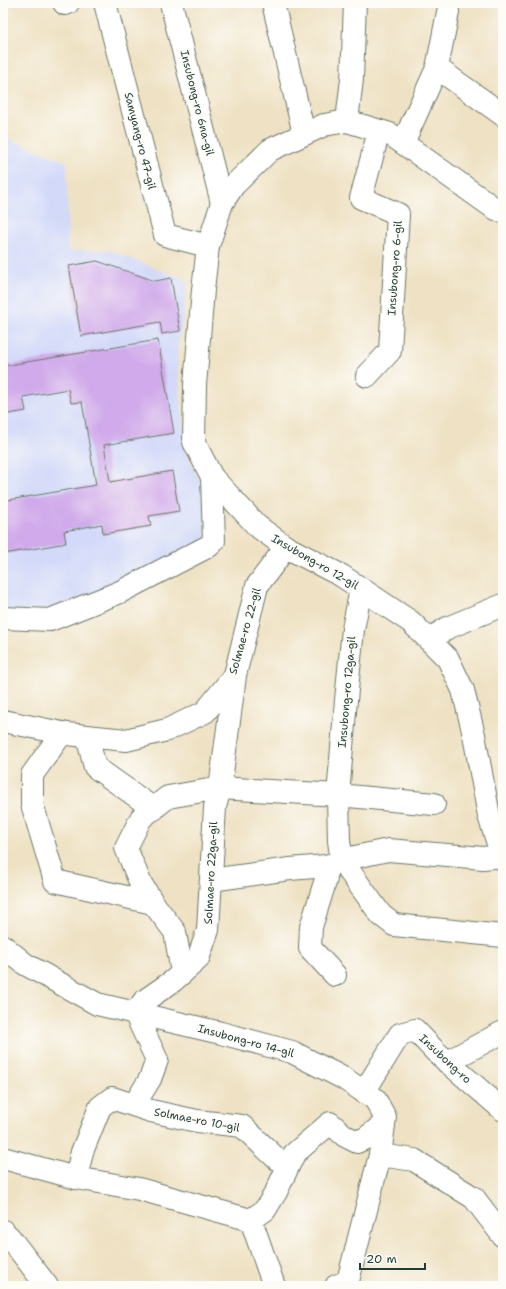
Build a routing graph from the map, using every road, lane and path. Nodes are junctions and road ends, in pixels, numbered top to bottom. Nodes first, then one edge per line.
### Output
1 (64, 3) edge
2 (68, 3) edge
3 (105, 3) edge
4 (171, 3) edge
5 (272, 3) edge
6 (356, 3) edge
7 (448, 12) dead end
8 (437, 68) junction
9 (503, 115) edge
10 (346, 121) junction
11 (379, 131) junction
12 (304, 134) junction
13 (403, 143) junction
14 (222, 203) junction
15 (503, 212) edge
16 (208, 246) junction
17 (367, 376) dead end
18 (212, 477) junction
19 (286, 547) junction
20 (361, 589) junction
21 (503, 605) edge
22 (3, 618) edge
23 (429, 640) junction
24 (235, 675) junction
25 (3, 721) edge
26 (62, 733) junction
27 (87, 736) junction
28 (220, 788) junction
29 (338, 795) junction
30 (434, 804) dead end
31 (154, 809) junction
32 (503, 857) edge
33 (334, 863) junction
34 (211, 880) junction
35 (153, 903) junction
36 (503, 936) edge
37 (3, 946) edge
38 (182, 973) junction
39 (335, 975) dead end
40 (135, 1013) junction
41 (503, 1032) edge
42 (447, 1062) junction
43 (364, 1092) junction
44 (134, 1105) junction
45 (503, 1110) edge
46 (384, 1124) junction
47 (380, 1154) junction
48 (3, 1158) edge
49 (288, 1165) junction
50 (76, 1178) junction
51 (251, 1220) junction
52 (3, 1231) edge
53 (503, 1236) edge
54 (47, 1286) edge
55 (274, 1286) edge
56 (336, 1286) edge

1 - 2 street
3 - 16 street, Samyang-ro 47-gil
4 - 14 street, Insubong-ro 6na-gil
5 - 12 street
6 - 10 street
7 - 8 street
8 - 9 street
8 - 13 street
10 - 11 street
10 - 12 street
11 - 13 street
11 - 17 street, Insubong-ro 6-gil
12 - 14 street
13 - 15 street
14 - 16 street
16 - 18 street, Insubong-ro 12-gil
18 - 19 street, Insubong-ro 12-gil
18 - 22 street
19 - 20 street, Insubong-ro 12-gil
19 - 24 street, Solmae-ro 22-gil
20 - 23 street, Insubong-ro 12-gil
20 - 29 street, Insubong-ro 12ga-gil
21 - 23 street
23 - 32 street, Insubong-ro 12-gil
24 - 27 street, Solmae-ro 22-gil
24 - 28 street, Solmae-ro 22ga-gil
25 - 26 street, Solmae-ro 22-gil
26 - 27 street, Solmae-ro 22-gil
26 - 35 street
27 - 31 street
28 - 29 street
28 - 31 street
28 - 34 street, Solmae-ro 22ga-gil
29 - 30 street
29 - 33 street, Insubong-ro 12ga-gil
31 - 35 street
32 - 33 street, Insubong-ro 12-gil
33 - 34 street, Insubong-ro 12-gil
33 - 36 street
33 - 39 street
34 - 38 street, Solmae-ro 22ga-gil
35 - 38 street
37 - 40 street
38 - 40 street, Solmae-ro 22ga-gil
40 - 43 street, Insubong-ro 14-gil
40 - 44 street
41 - 42 street
42 - 43 street, Insubong-ro
42 - 45 street, Insubong-ro
43 - 46 street, Insubong-ro 14-gil
44 - 49 street, Solmae-ro 10-gil
44 - 50 street, Solmae-ro 10-gil
46 - 47 street, Insubong-ro 14-gil
46 - 49 street
47 - 53 street
47 - 56 street, Insubong-ro 14-gil
48 - 50 street
49 - 51 street
50 - 51 street
51 - 55 street
52 - 54 street

